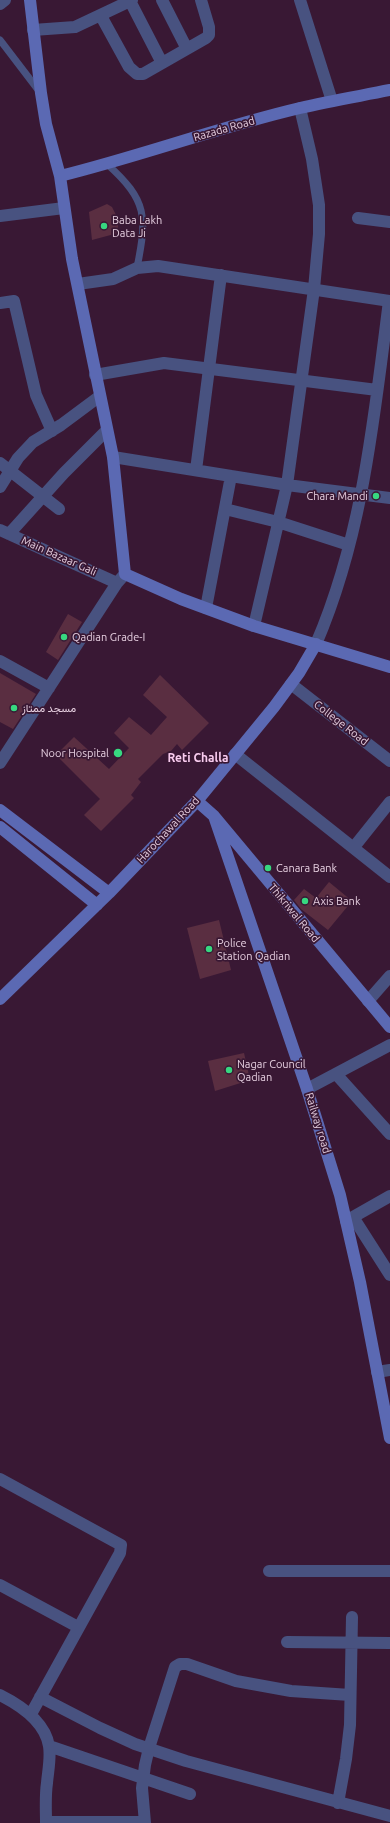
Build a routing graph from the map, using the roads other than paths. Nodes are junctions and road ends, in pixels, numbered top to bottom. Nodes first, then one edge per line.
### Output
1 (5, 0) edge
2 (30, 0) edge
3 (131, 0) edge
4 (162, 0) edge
5 (200, 0) edge
6 (300, 0) edge
7 (0, 4) edge
8 (107, 9) edge
9 (33, 30) junction
10 (0, 40) edge
11 (187, 49) junction
12 (162, 63) junction
13 (390, 90) edge
14 (41, 93) junction
15 (332, 101) junction
16 (300, 108) junction
17 (107, 164) junction
18 (60, 176) junction
19 (64, 208) junction
20 (0, 216) edge
21 (358, 218) dead end
22 (390, 222) edge
23 (137, 268) junction
24 (221, 276) junction
25 (78, 284) junction
26 (314, 290) junction
27 (390, 301) edge
28 (0, 303) edge
29 (210, 369) junction
30 (95, 375) junction
31 (301, 382) junction
32 (377, 390) junction
33 (100, 396) junction
34 (107, 430) junction
35 (52, 431) junction
36 (113, 457) junction
37 (0, 463) edge
38 (196, 470) junction
39 (10, 471) junction
40 (231, 476) junction
41 (287, 485) junction
42 (0, 487) edge
43 (362, 494) junction
44 (42, 496) junction
45 (390, 498) edge
46 (59, 508) dead end
47 (225, 509) junction
48 (278, 522) junction
49 (4, 532) edge
50 (349, 545) junction
51 (121, 578) junction
52 (206, 608) junction
53 (254, 626) junction
54 (316, 644) junction
55 (0, 661) edge
56 (390, 667) edge
57 (291, 684) junction
58 (49, 688) junction
59 (235, 754) junction
60 (390, 762) edge
61 (0, 763) edge
62 (196, 801) junction
63 (390, 802) edge
64 (0, 810) edge
65 (214, 816) junction
66 (0, 827) edge
67 (354, 847) junction
68 (390, 877) edge
69 (109, 894) junction
70 (97, 905) junction
71 (390, 976) edge
72 (0, 999) edge
73 (368, 1001) junction
74 (390, 1027) edge
75 (390, 1045) edge
76 (336, 1074) junction
77 (308, 1089) junction
78 (390, 1134) edge
79 (390, 1196) edge
80 (349, 1219) junction
81 (390, 1275) edge
82 (390, 1370) edge
83 (377, 1372) junction
84 (390, 1438) edge
85 (0, 1478) edge
86 (269, 1571) dead end
87 (390, 1571) edge
88 (0, 1585) edge
89 (352, 1617) dead end
90 (78, 1627) junction
91 (287, 1642) dead end
92 (352, 1643) junction
93 (390, 1643) edge
94 (0, 1695) edge
95 (350, 1695) junction
96 (40, 1697) junction
97 (31, 1714) junction
98 (49, 1746) junction
99 (149, 1748) junction
100 (144, 1778) junction
101 (190, 1794) dead end
102 (338, 1803) junction
103 (390, 1816) edge
104 (46, 1823) edge
105 (145, 1823) edge

1 - 7 street
2 - 9 main road
3 - 8 street
3 - 12 street
4 - 11 street
5 - 11 street
6 - 15 street
8 - 9 street
8 - 12 street
9 - 14 main road
10 - 14 lane
11 - 12 street
13 - 15 main road, Razada Road
14 - 18 main road
15 - 16 main road, Razada Road
16 - 17 main road, Razada Road
16 - 26 street
17 - 18 main road, Razada Road
17 - 23 lane
18 - 19 main road
19 - 20 street
19 - 25 main road
21 - 22 street
23 - 24 street
23 - 25 street
24 - 26 street
24 - 29 street
25 - 30 main road
26 - 27 street
26 - 31 street
27 - 32 street
28 - 35 street
29 - 30 street
29 - 31 street
29 - 38 street
30 - 33 main road
31 - 32 street
31 - 41 street
32 - 43 street
33 - 34 main road
33 - 35 street
34 - 36 main road
34 - 44 street
35 - 39 street
36 - 38 street
36 - 51 main road
37 - 39 street
38 - 40 street
39 - 42 street
39 - 44 street
40 - 41 street
40 - 47 street
41 - 43 street
41 - 48 street
43 - 45 street
43 - 50 street
44 - 46 street
44 - 49 street
47 - 48 street
47 - 52 street
48 - 50 street
48 - 53 street
49 - 51 street, Main Bazaar Gali
50 - 54 street
51 - 52 main road
51 - 58 street
52 - 53 main road
53 - 54 main road
54 - 56 main road
54 - 57 main road, Harochawal Road
55 - 58 street
57 - 59 main road, Harochawal Road
57 - 60 street, College Road
58 - 61 street
59 - 62 main road, Harochawal Road
59 - 67 street
62 - 65 main road, Thikriwal Road
62 - 69 main road, Harochawal Road
63 - 67 street
64 - 69 main road
65 - 73 main road, Thikriwal Road
65 - 77 main road, Railway road
66 - 70 main road
67 - 68 street
69 - 70 main road, Harochawal Road
70 - 72 main road, Harochawal Road
71 - 73 street
73 - 74 main road, Thikriwal Road
75 - 76 street
76 - 77 street
76 - 78 street
77 - 80 main road, Railway road
79 - 80 street
80 - 81 street
80 - 83 main road, Railway road
82 - 83 street
83 - 84 main road, Railway road
85 - 90 street
86 - 87 street
88 - 90 street
89 - 92 street
90 - 96 street
91 - 92 street
92 - 93 street
92 - 95 street
94 - 97 street
95 - 99 street
95 - 102 street
96 - 97 street
96 - 99 street
97 - 98 street
98 - 100 street
98 - 104 street
99 - 100 street
99 - 102 street
100 - 101 street
100 - 105 street
102 - 103 street
104 - 105 street

